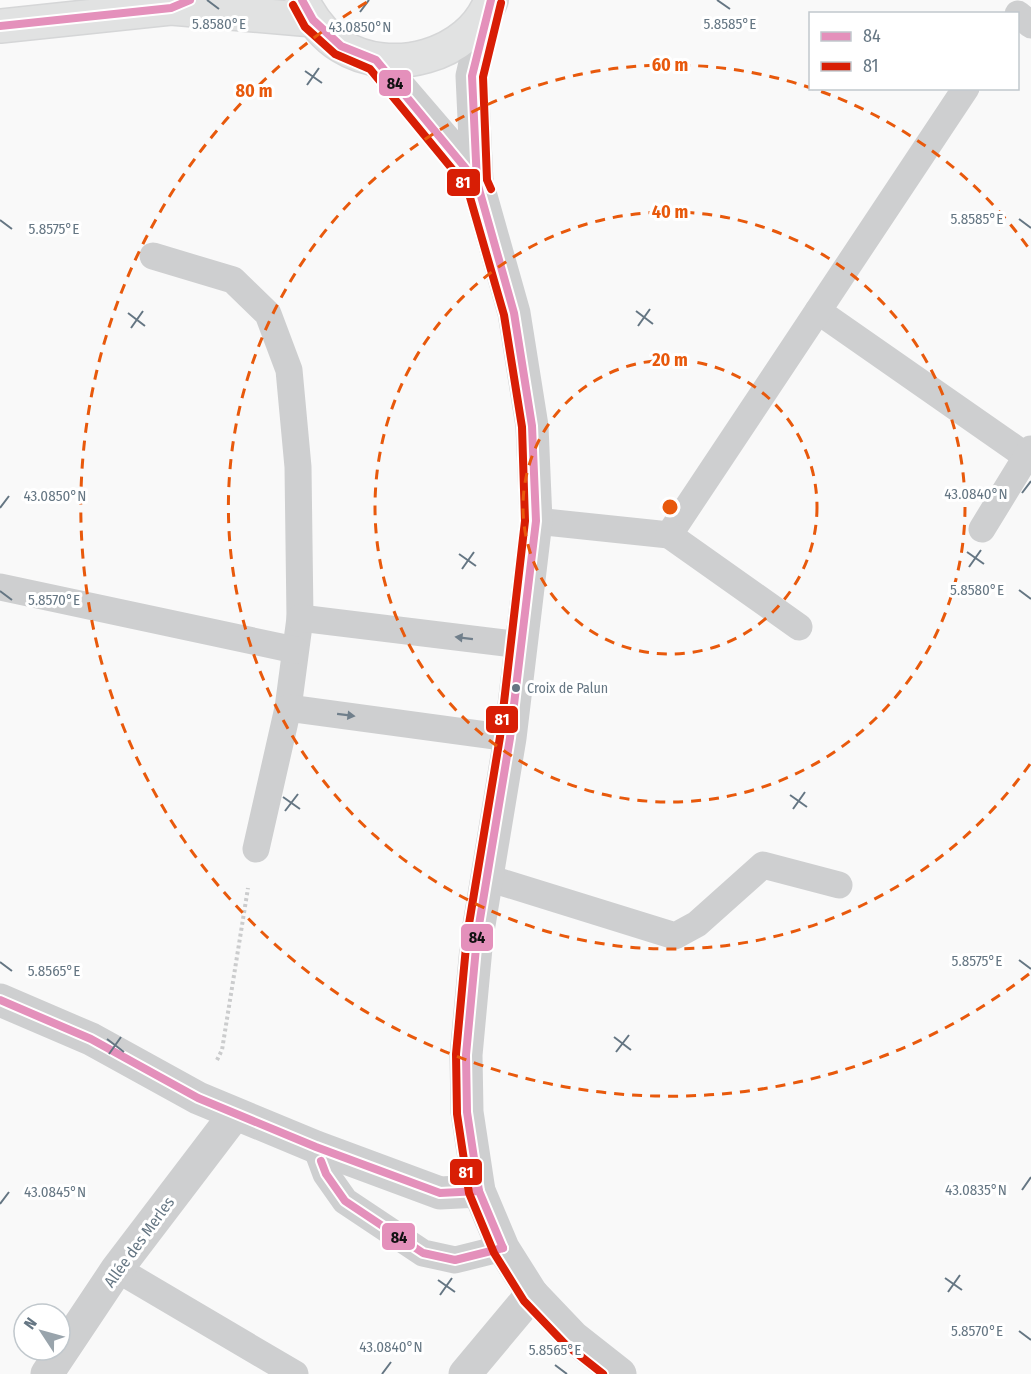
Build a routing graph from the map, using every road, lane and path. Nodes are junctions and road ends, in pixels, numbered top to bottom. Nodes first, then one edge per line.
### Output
1 (180, 4) edge
2 (490, 4) edge
3 (308, 10) edge
4 (1019, 16) edge
5 (1031, 25) edge
6 (0, 26) edge
7 (376, 60) junction
8 (965, 90) edge
9 (477, 182) junction
10 (153, 256) dead end
11 (818, 311) junction
12 (1028, 452) edge
13 (536, 521) junction
14 (982, 530) dead end
15 (669, 535) junction
16 (0, 587) edge
17 (300, 618) junction
18 (799, 627) dead end
19 (522, 645) junction
20 (295, 650) junction
21 (288, 708) junction
22 (510, 738) junction
23 (256, 849) joint
24 (488, 878) junction
25 (839, 885) dead end
26 (0, 1000) edge
27 (198, 1098) junction
28 (235, 1114) junction
29 (316, 1147) junction
30 (479, 1191) junction
31 (503, 1248) junction
32 (117, 1269) junction
33 (532, 1294) junction
34 (47, 1374) edge
35 (295, 1374) edge
36 (465, 1374) edge
37 (620, 1374) edge

1 - 3 main road
1 - 6 main road
2 - 7 main road
2 - 9 street
3 - 7 main road
4 - 5 lane
7 - 9 street
8 - 11 lane
9 - 13 street
10 - 17 lane
11 - 12 lane
11 - 15 lane
12 - 14 lane
13 - 15 lane
13 - 19 street
15 - 18 lane
16 - 20 lane
19 -> 17 lane
17 - 20 lane
19 - 22 street
20 - 21 lane
21 -> 22 lane
21 - 23 lane
22 - 24 street
23 - 27 path
24 - 25 lane
24 - 30 street
26 - 27 street
27 - 28 street
28 - 29 street
28 - 32 street, Allée des Merles
29 - 30 street
29 - 31 lane
30 - 31 street
31 - 33 street
32 - 34 street, Allée des Merles
32 - 35 lane
33 - 36 street
33 - 37 street

